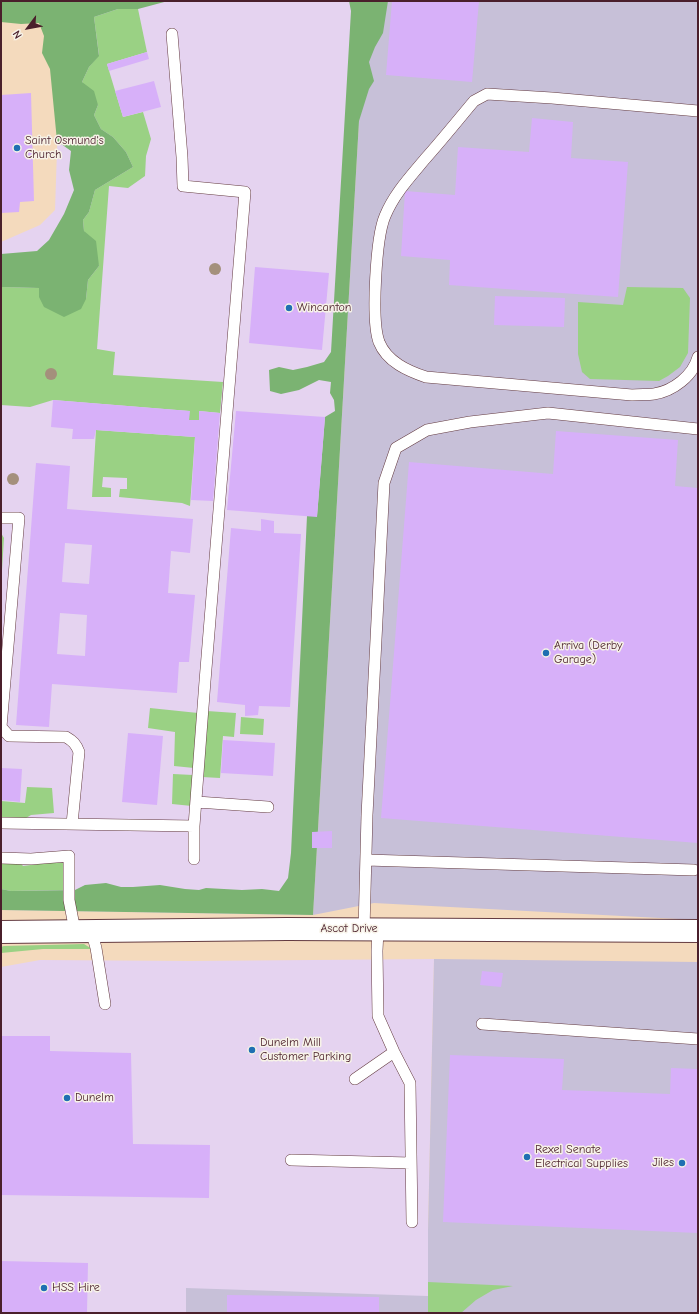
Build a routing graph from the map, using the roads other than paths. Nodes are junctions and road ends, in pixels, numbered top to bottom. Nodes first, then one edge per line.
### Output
1 (172, 34) dead end
2 (698, 111) edge
3 (698, 357) edge
4 (698, 376) edge
5 (682, 381) junction
6 (698, 429) edge
7 (1, 518) edge
8 (3, 675) edge
9 (197, 802) junction
10 (268, 807) dead end
11 (1, 823) edge
12 (72, 824) junction
13 (194, 826) junction
14 (1, 858) edge
15 (194, 859) dead end
16 (366, 860) junction
17 (694, 870) dead end
18 (83, 930) junction
19 (371, 930) junction
20 (1, 932) edge
21 (698, 932) edge
22 (105, 1004) dead end
23 (482, 1024) dead end
24 (698, 1039) edge
25 (394, 1052) junction
26 (355, 1079) dead end
27 (291, 1160) dead end
28 (411, 1163) junction
29 (412, 1222) dead end

1 - 9 lane
2 - 5 lane
3 - 5 lane
4 - 5 lane
6 - 16 lane
7 - 8 lane
8 - 12 lane
9 - 10 lane
9 - 13 lane
11 - 12 lane
12 - 13 lane
13 - 15 lane
14 - 18 lane
16 - 17 lane
16 - 19 lane
18 - 19 street, Ascot Drive
18 - 20 street, Ascot Drive
18 - 22 lane
19 - 21 street, Ascot Drive
19 - 25 lane
23 - 24 lane
25 - 26 lane
25 - 28 lane
27 - 28 lane
28 - 29 lane

